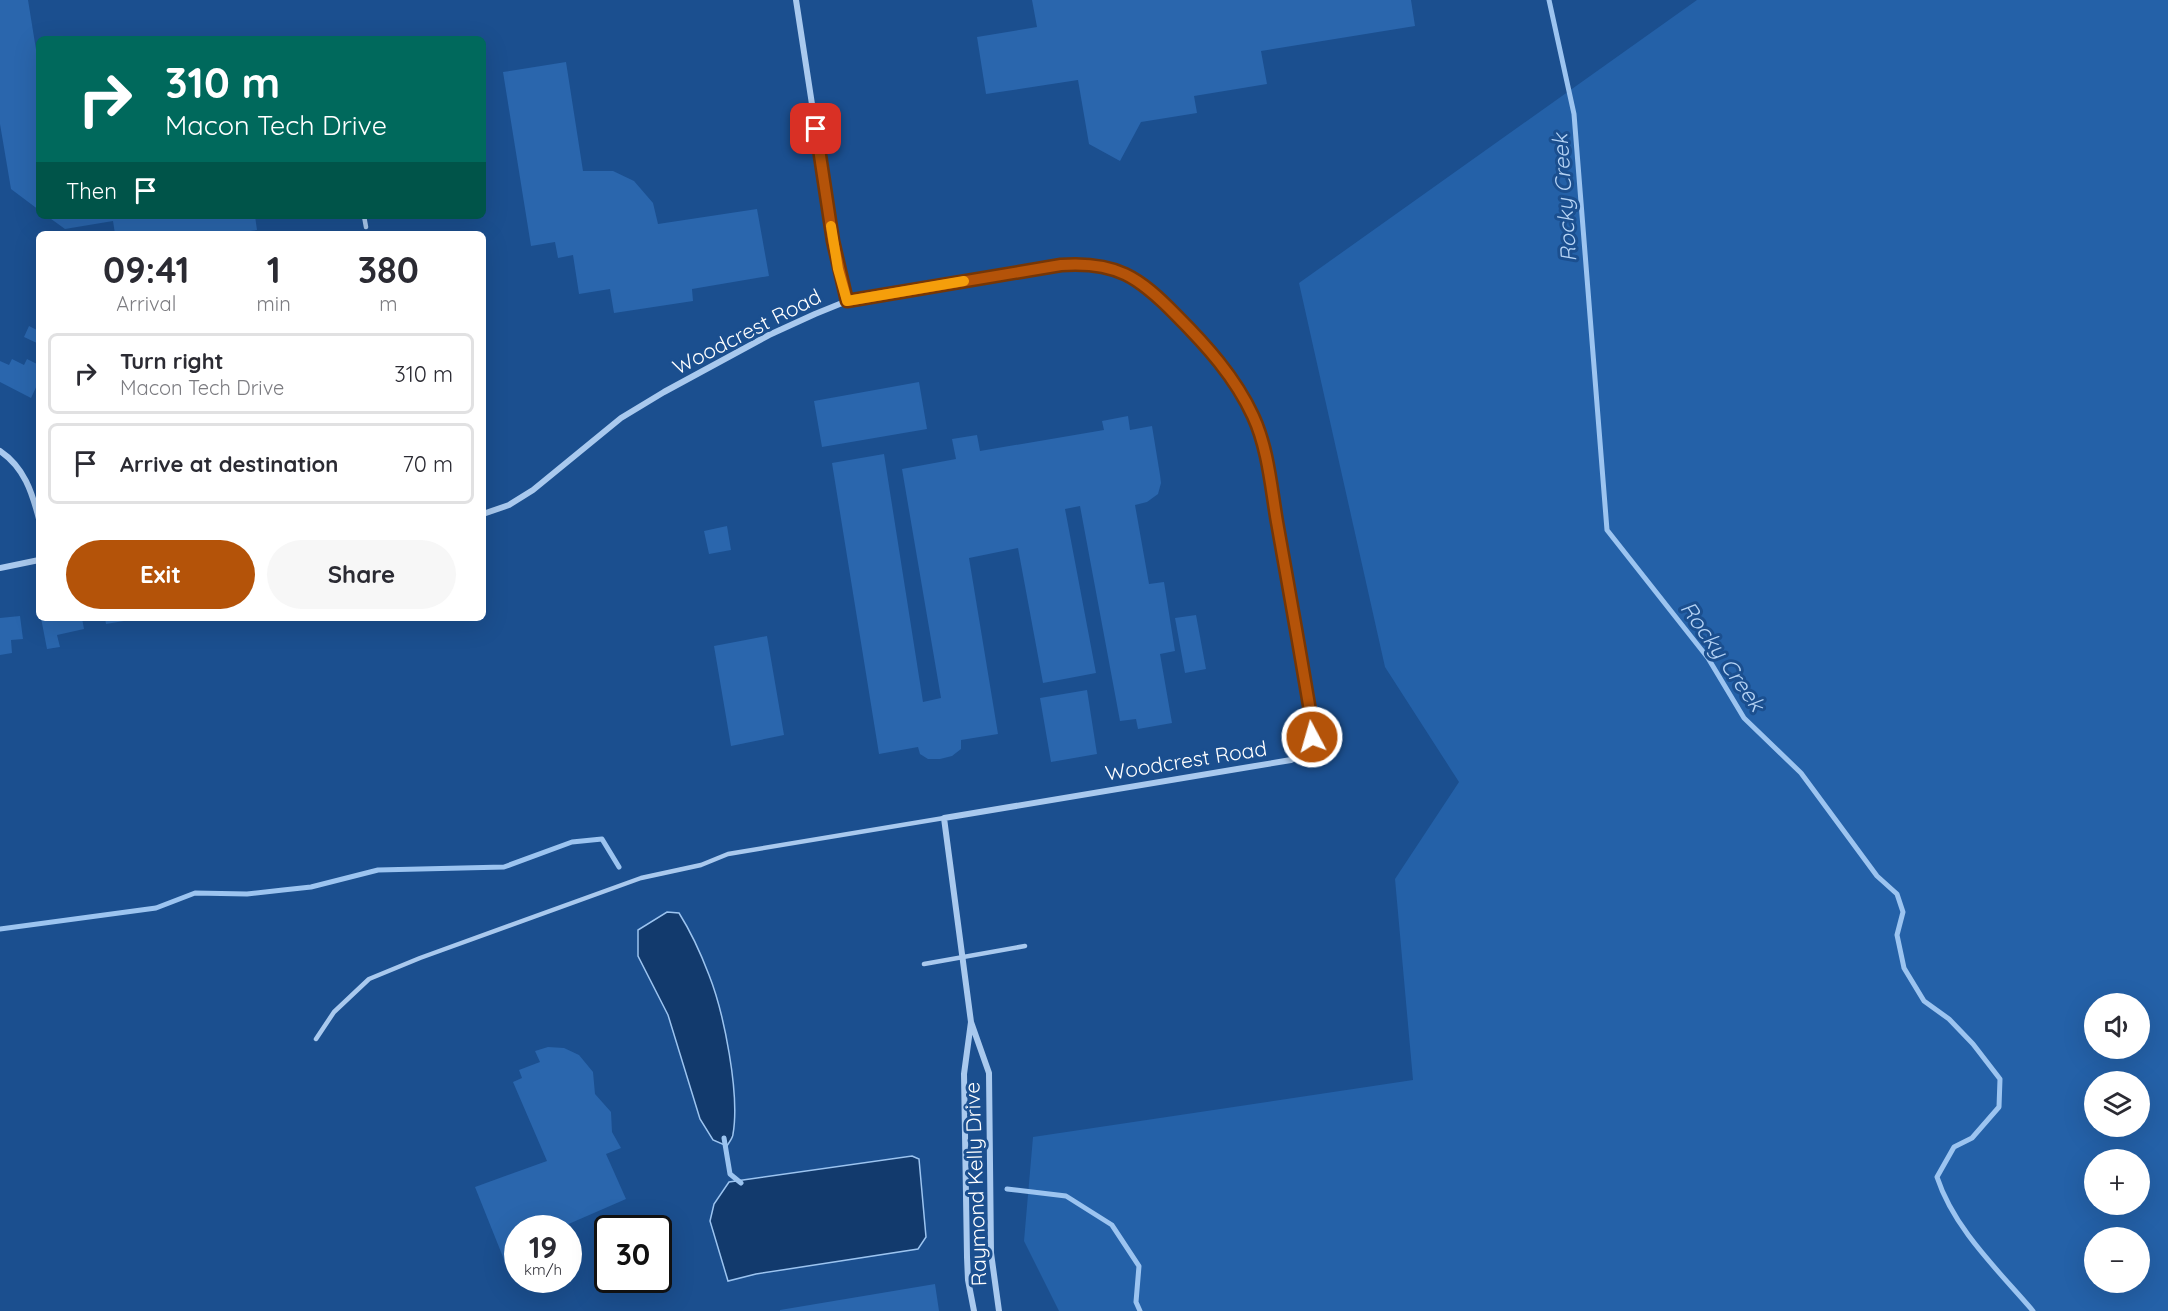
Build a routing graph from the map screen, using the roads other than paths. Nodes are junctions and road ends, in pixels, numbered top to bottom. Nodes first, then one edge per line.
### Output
1 (796, 0) edge
2 (365, 219) edge
3 (366, 227) dead end
4 (847, 301) junction
5 (0, 451) edge
6 (36, 509) edge
7 (486, 513) edge
8 (36, 561) edge
9 (0, 568) edge
10 (944, 818) junction
11 (1025, 946) dead end
12 (963, 957) junction
13 (924, 964) dead end
14 (971, 1022) junction
15 (316, 1039) dead end
16 (974, 1311) edge
17 (999, 1311) edge

1 - 4 street
2 - 3 lane
4 - 7 street, Woodcrest Road
4 - 10 street, Woodcrest Road
5 - 6 street
8 - 9 street
10 - 12 street, Raymond Kelly Drive
10 - 15 lane
11 - 12 lane
12 - 13 lane
12 - 14 street, Raymond Kelly Drive
14 - 16 street, Raymond Kelly Drive
14 - 17 street, Raymond Kelly Drive

